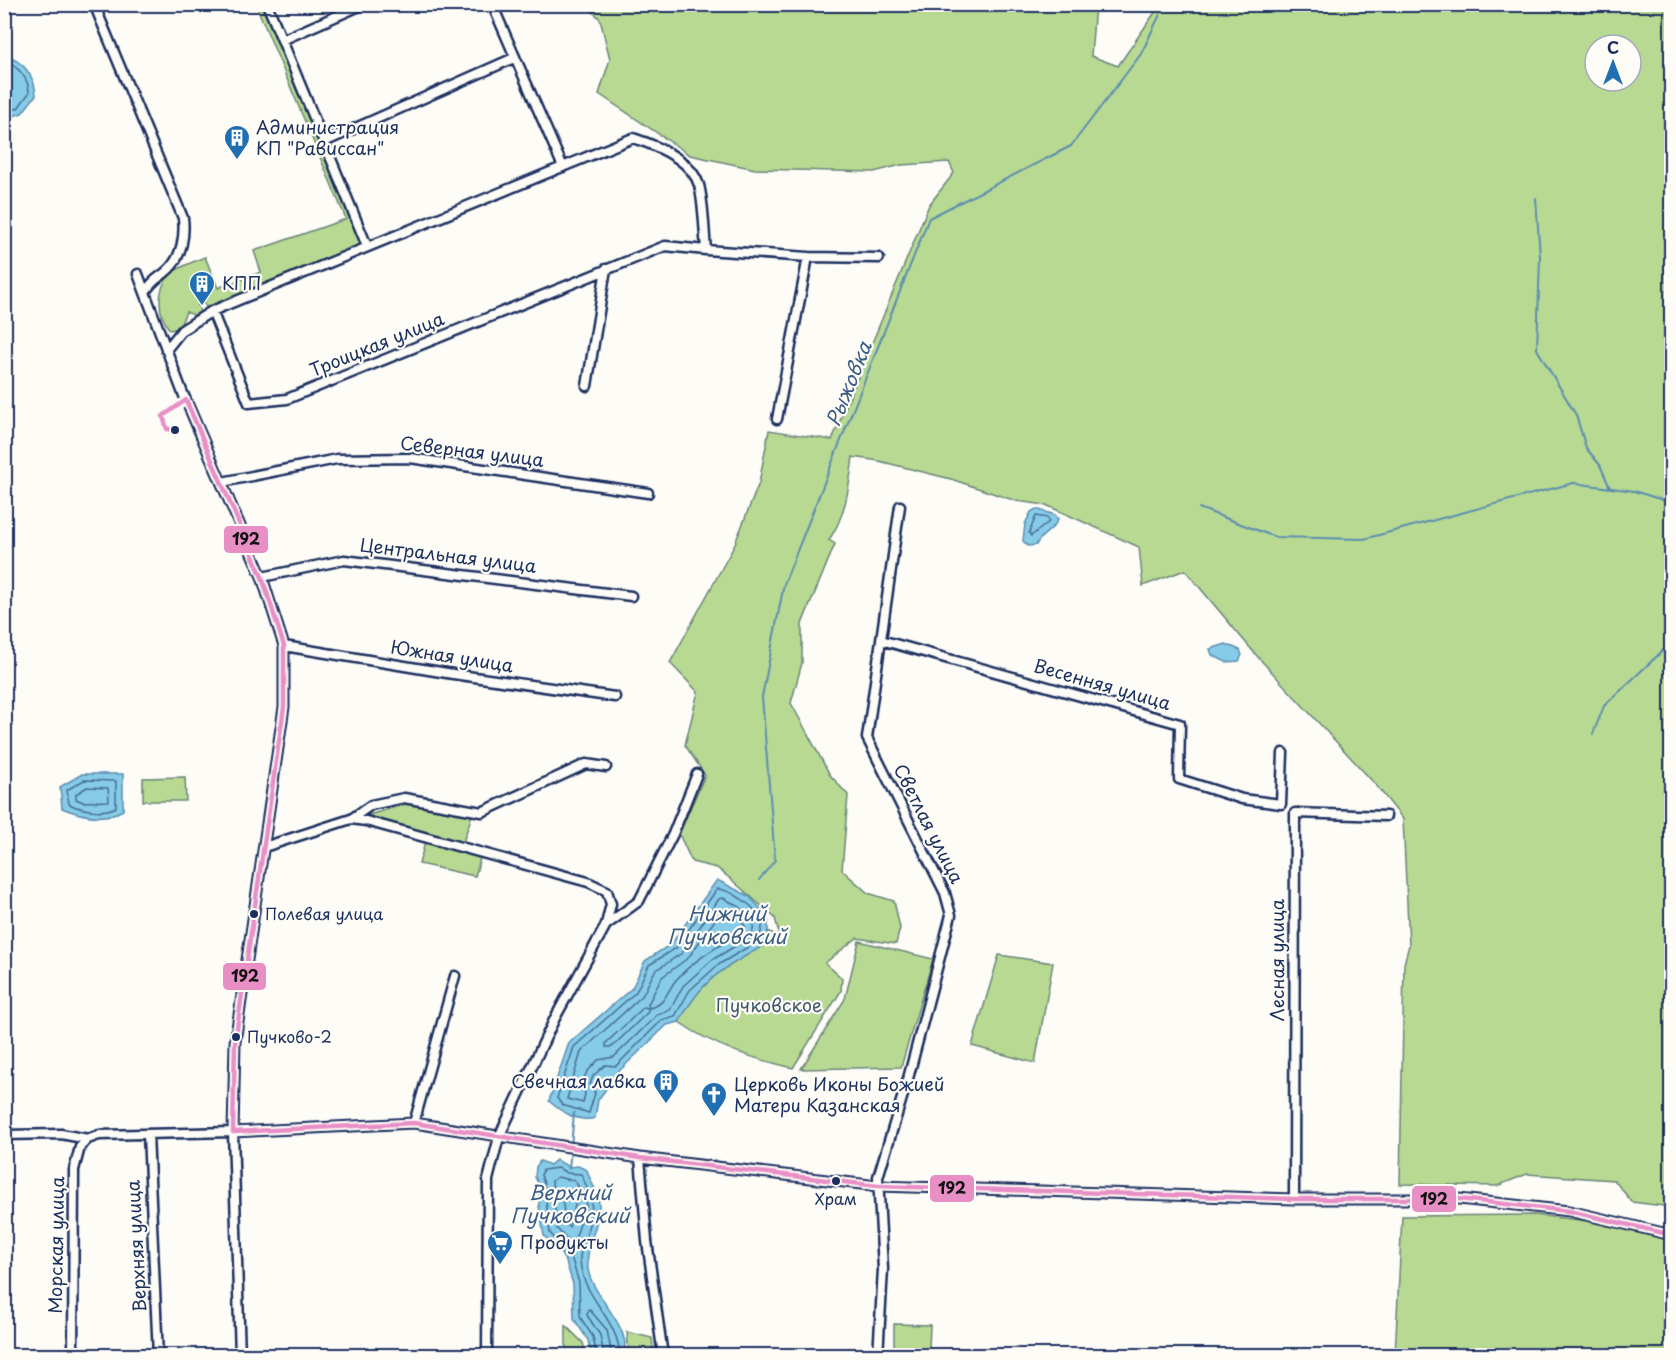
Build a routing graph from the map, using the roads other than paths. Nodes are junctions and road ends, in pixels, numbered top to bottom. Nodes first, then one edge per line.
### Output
1 (94, 4) edge
2 (267, 4) edge
3 (364, 4) edge
4 (492, 4) edge
5 (282, 40) junction
6 (514, 58) junction
7 (324, 142) junction
8 (563, 167) junction
9 (367, 246) junction
10 (706, 250) junction
11 (808, 257) junction
12 (879, 258) dead end
13 (606, 269) junction
14 (138, 274) dead end
15 (146, 292) junction
16 (212, 311) junction
17 (166, 350) junction
18 (588, 386) dead end
19 (777, 419) dead end
20 (222, 482) junction
21 (648, 493) dead end
22 (900, 506) dead end
23 (262, 577) junction
24 (631, 596) dead end
25 (881, 639) junction
26 (284, 645) junction
27 (615, 697) dead end
28 (1283, 753) dead end
29 (606, 767) dead end
30 (698, 774) dead end
31 (1386, 816) dead end
32 (351, 819) junction
33 (264, 847) junction
34 (606, 925) junction
35 (454, 976) dead end
36 (414, 1123) junction
37 (233, 1132) junction
38 (148, 1134) junction
39 (4, 1135) edge
40 (499, 1137) junction
41 (88, 1139) junction
42 (640, 1158) junction
43 (878, 1186) junction
44 (1294, 1198) junction
45 (1671, 1235) edge
46 (73, 1356) edge
47 (158, 1356) edge
48 (240, 1356) edge
49 (487, 1356) edge
50 (663, 1356) edge
51 (878, 1356) edge

1 - 15 street
2 - 5 street
3 - 5 street
4 - 6 street
5 - 7 street
6 - 7 street
6 - 8 street
7 - 9 street
8 - 9 street
8 - 10 street
9 - 16 street
10 - 11 street, Троицкая улица
10 - 13 street, Троицкая улица
11 - 12 street, Троицкая улица
11 - 19 street
13 - 16 street, Троицкая улица
13 - 18 street
14 - 15 street
15 - 17 street
16 - 17 street
17 - 20 street
20 - 21 street, Северная улица
20 - 23 street
22 - 25 street, Светлая улица
23 - 24 street, Центральная улица
23 - 26 street
25 - 28 street, Весенняя улица
25 - 43 street, Светлая улица
26 - 27 street, Южная улица
26 - 33 street
29 - 32 street
30 - 34 street
31 - 44 street, Лесная улица
32 - 33 street
32 - 34 street
33 - 37 street
34 - 40 street
35 - 36 street
36 - 37 street
36 - 40 street
37 - 38 street
37 - 48 street
38 - 41 street
38 - 47 street, Верхняя улица
39 - 41 street
40 - 42 street
40 - 49 street
41 - 46 street, Морская улица
42 - 43 street
42 - 50 street
43 - 44 street
43 - 51 street, Светлая улица
44 - 45 street

